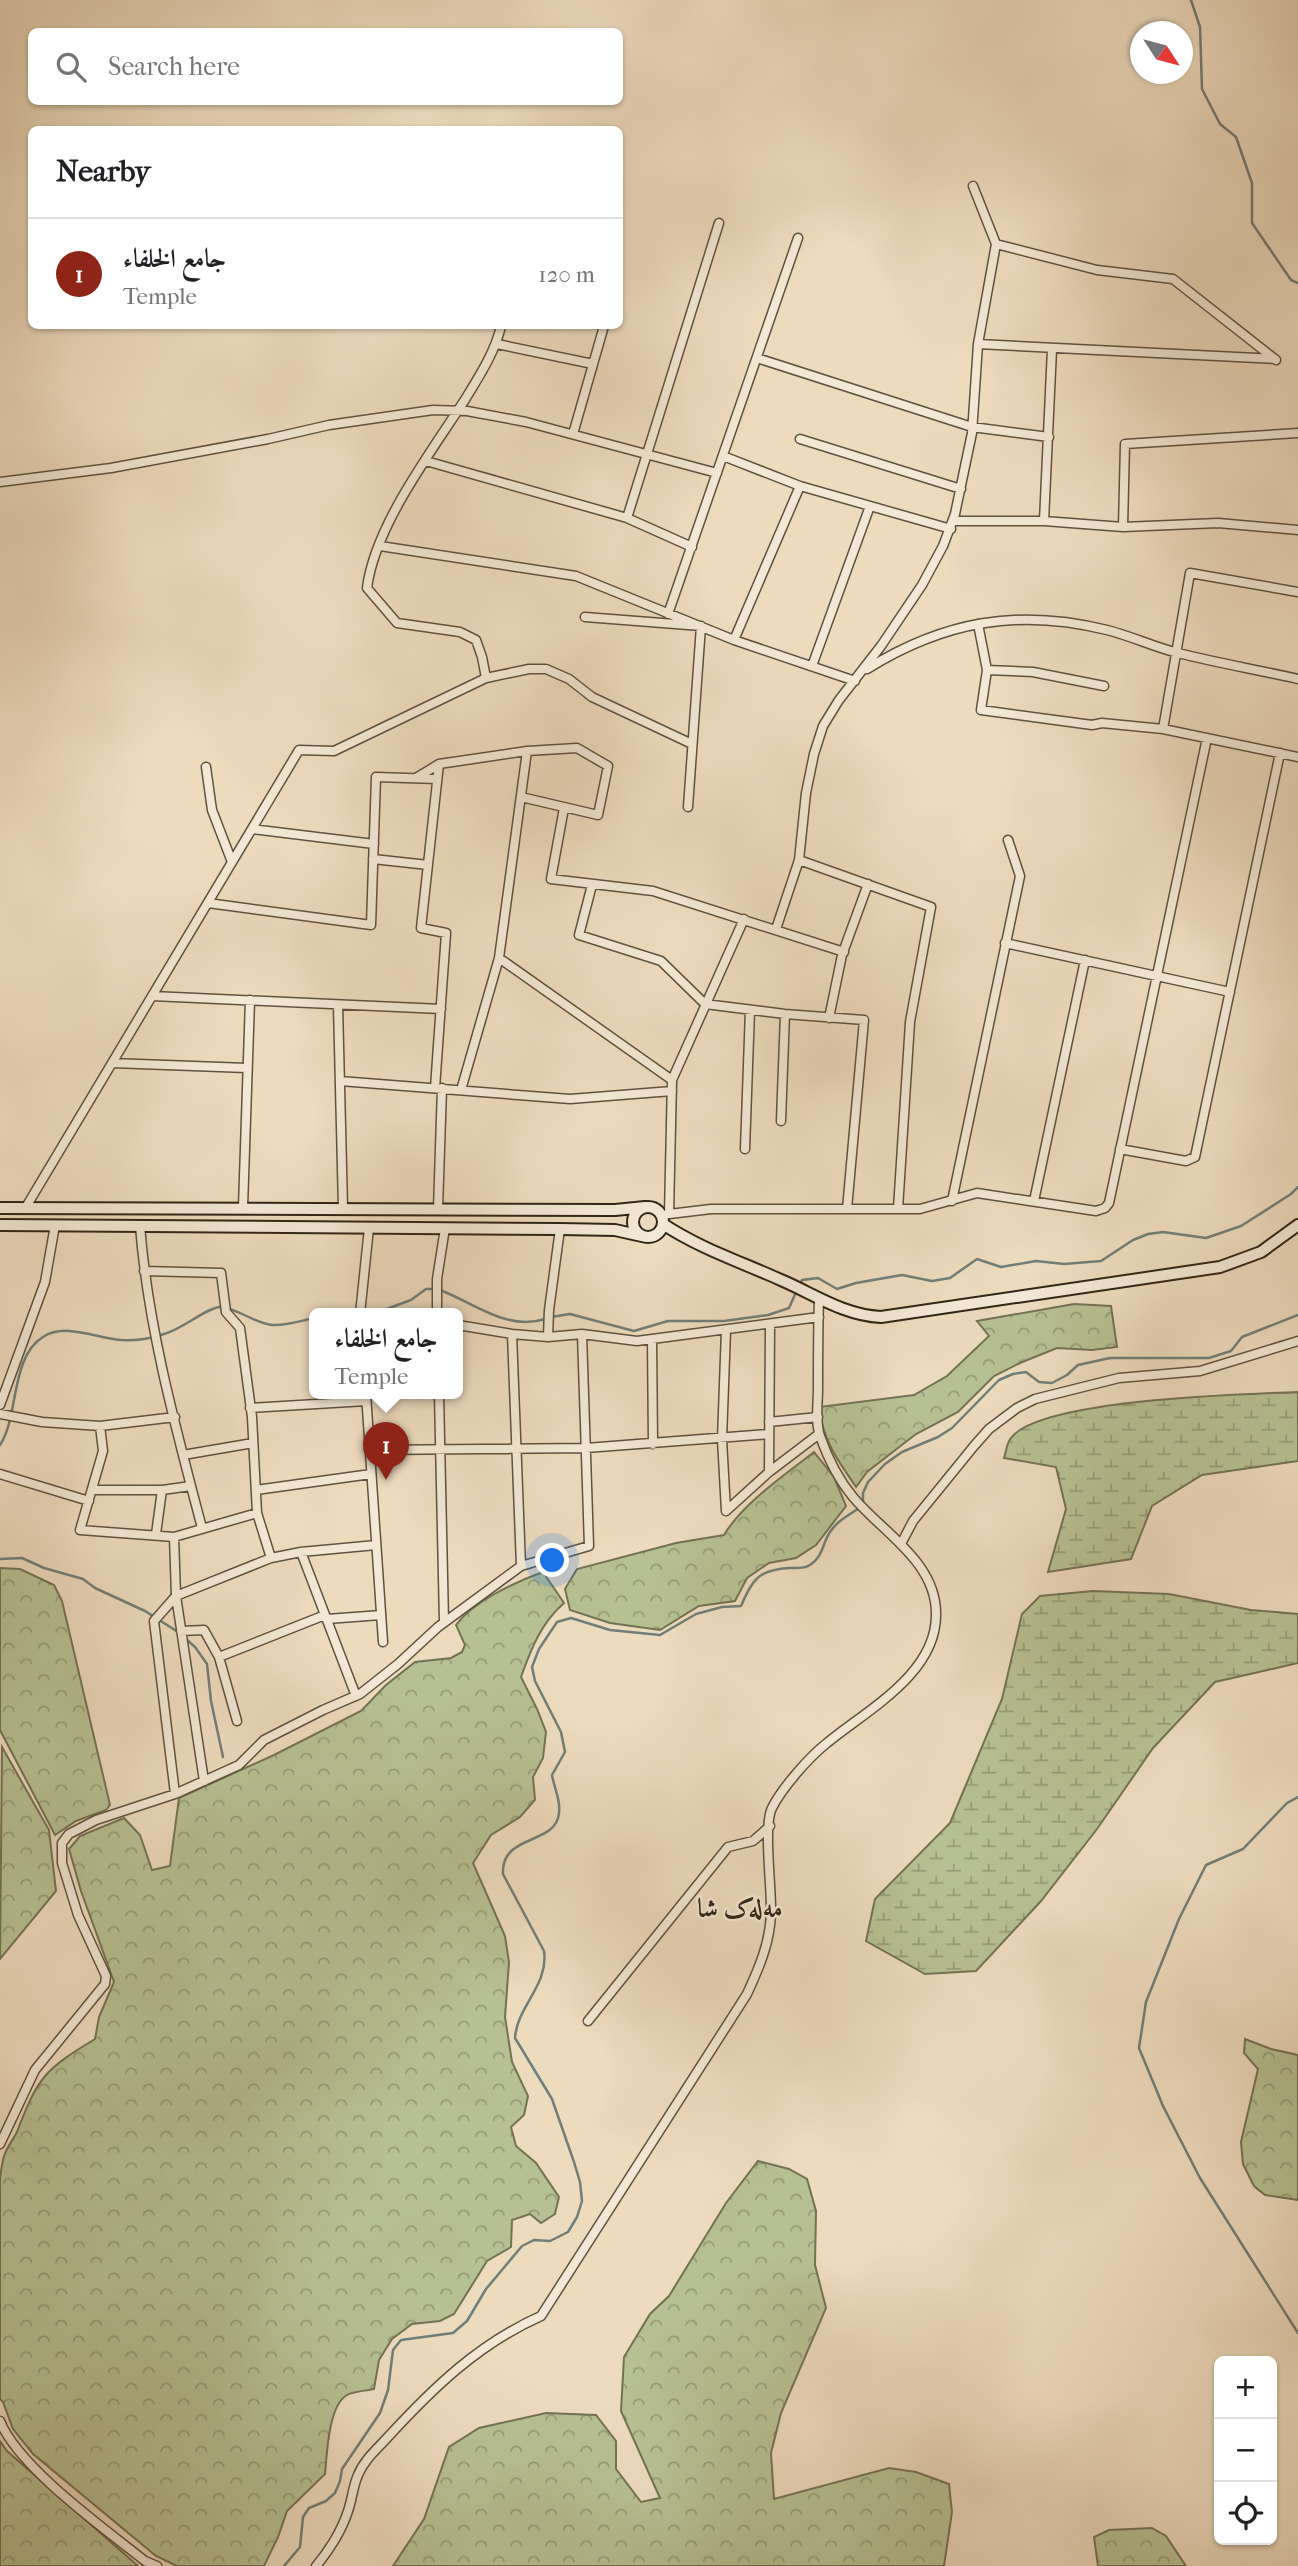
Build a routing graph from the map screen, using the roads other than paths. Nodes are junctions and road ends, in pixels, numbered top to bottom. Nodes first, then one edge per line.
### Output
1 (972, 186) dead end
2 (719, 223) dead end
3 (798, 238) dead end
4 (996, 244) junction
5 (500, 329) edge
6 (603, 329) edge
7 (497, 344) junction
8 (978, 344) junction
9 (1052, 349) junction
10 (757, 358) junction
11 (593, 365) junction
12 (457, 411) junction
13 (972, 427) junction
14 (1298, 433) edge
15 (573, 434) junction
16 (1049, 437) junction
17 (800, 439) dead end
18 (648, 453) junction
19 (723, 456) junction
20 (426, 461) junction
21 (717, 473) junction
22 (0, 482) edge
23 (800, 486) junction
24 (961, 489) junction
25 (870, 506) junction
26 (627, 518) junction
27 (1044, 522) junction
28 (952, 525) junction
29 (1123, 527) junction
30 (1298, 530) edge
31 (380, 546) junction
32 (692, 547) junction
33 (1298, 592) edge
34 (668, 614) junction
35 (585, 617) dead end
36 (978, 624) junction
37 (701, 626) junction
38 (734, 640) junction
39 (1176, 653) junction
40 (812, 666) junction
41 (987, 670) junction
42 (861, 672) junction
43 (486, 678) junction
44 (1298, 679) edge
45 (855, 681) junction
46 (1104, 686) dead end
47 (1163, 729) junction
48 (1207, 738) junction
49 (692, 744) junction
50 (527, 751) junction
51 (1280, 753) junction
52 (1298, 757) edge
53 (439, 764) junction
54 (206, 767) dead end
55 (416, 778) junction
56 (437, 779) junction
57 (521, 797) junction
58 (688, 807) dead end
59 (564, 808) junction
60 (252, 829) junction
61 (1008, 840) dead end
62 (374, 844) junction
63 (373, 859) junction
64 (799, 860) junction
65 (232, 862) junction
66 (428, 865) junction
67 (869, 884) junction
68 (592, 885) junction
69 (208, 903) junction
70 (744, 919) junction
71 (776, 929) junction
72 (1005, 943) junction
73 (844, 952) junction
74 (499, 957) junction
75 (1085, 960) junction
76 (1156, 976) junction
77 (1230, 992) junction
78 (152, 996) junction
79 (250, 1000) junction
80 (705, 1004) junction
81 (338, 1005) junction
82 (441, 1009) junction
83 (750, 1010) junction
84 (785, 1014) junction
85 (829, 1018) junction
86 (112, 1063) junction
87 (247, 1068) junction
88 (673, 1080) junction
89 (340, 1081) junction
90 (439, 1088) junction
91 (461, 1090) junction
92 (672, 1091) junction
93 (781, 1121) dead end
94 (745, 1149) dead end
95 (1120, 1149) junction
96 (952, 1201) junction
97 (1034, 1201) junction
98 (26, 1207) junction
99 (172, 1207) junction
100 (195, 1207) junction
101 (645, 1207) junction
102 (0, 1208) edge
103 (243, 1208) junction
104 (343, 1208) junction
105 (438, 1209) junction
106 (847, 1209) junction
107 (898, 1209) junction
108 (665, 1218) junction
109 (0, 1225) edge
110 (55, 1225) junction
111 (140, 1226) junction
112 (170, 1226) junction
113 (194, 1226) junction
114 (1298, 1226) edge
115 (369, 1228) junction
116 (445, 1228) junction
117 (560, 1229) junction
118 (646, 1237) junction
119 (695, 1242) junction
120 (144, 1271) junction
121 (815, 1296) junction
122 (360, 1308) edge
123 (437, 1308) edge
124 (819, 1317) junction
125 (770, 1324) junction
126 (463, 1326) edge
127 (726, 1329) junction
128 (512, 1334) junction
129 (582, 1334) junction
130 (548, 1337) junction
131 (652, 1339) junction
132 (1298, 1341) edge
133 (354, 1399) edge
134 (366, 1399) edge
135 (439, 1399) edge
136 (250, 1408) junction
137 (1, 1411) edge
138 (175, 1417) junction
139 (818, 1417) junction
140 (769, 1422) junction
141 (100, 1426) junction
142 (769, 1434) junction
143 (819, 1434) junction
144 (722, 1439) junction
145 (253, 1443) junction
146 (653, 1444) junction
147 (515, 1448) junction
148 (586, 1448) junction
149 (440, 1449) junction
150 (369, 1450) junction
151 (183, 1455) junction
152 (769, 1472) junction
153 (0, 1474) edge
154 (371, 1474) junction
155 (191, 1486) junction
156 (92, 1490) junction
157 (162, 1490) junction
158 (256, 1490) junction
159 (89, 1501) junction
160 (257, 1513) junction
161 (202, 1528) junction
162 (156, 1534) junction
163 (174, 1537) junction
164 (901, 1544) junction
165 (376, 1545) junction
166 (301, 1552) junction
167 (271, 1558) junction
168 (521, 1566) junction
169 (176, 1596) junction
170 (381, 1615) junction
171 (326, 1617) junction
172 (444, 1622) junction
173 (181, 1631) junction
174 (383, 1642) dead end
175 (219, 1657) junction
176 (356, 1696) junction
177 (237, 1721) dead end
178 (204, 1781) junction
179 (175, 1794) junction
180 (770, 1826) junction
181 (588, 2021) dead end
182 (0, 2144) edge
183 (0, 2421) edge
184 (157, 2566) edge
185 (316, 2566) edge

1 - 4 street
2 - 18 street
3 - 10 street
4 - 8 street
4 - 9 street
5 - 7 street
6 - 11 street
7 - 11 street
7 - 12 street
8 - 9 street
8 - 13 street
9 - 16 street
10 - 13 street
10 - 19 street
11 - 15 street
12 - 15 street
12 - 20 street
12 - 22 street
13 - 16 street
13 - 24 street
14 - 29 street
15 - 18 street
16 - 27 street
17 - 24 street
18 - 21 street
18 - 26 street
19 - 21 street
19 - 23 street
20 - 26 street
20 - 31 street
21 - 32 street
23 - 25 street
23 - 38 street
24 - 28 street
25 - 28 street
25 - 40 street
26 - 32 street
27 - 28 street
27 - 29 street
28 - 42 street
29 - 30 street
31 - 34 street
31 - 43 street
32 - 34 street
33 - 39 street
34 - 37 street
35 - 37 street
36 - 39 street
36 - 41 street
36 - 42 street
37 - 38 street
37 - 49 street
38 - 40 street
39 - 44 street
39 - 47 street
40 - 45 street
41 - 46 street
41 - 47 street
42 - 45 street
43 - 49 street
43 - 60 street
45 - 64 street
47 - 48 street
48 - 51 street
48 - 76 street
49 - 58 street
50 - 53 street
50 - 57 street
50 - 59 street
51 - 52 street
51 - 77 street
53 - 55 street
53 - 56 street
54 - 65 street
55 - 56 street
55 - 62 street
56 - 66 street
57 - 59 street
57 - 74 street
59 - 68 street
60 - 62 street
60 - 65 street
61 - 72 street
62 - 63 street
63 - 66 street
63 - 69 street
64 - 67 street
64 - 71 street
65 - 69 street
66 - 82 street
67 - 73 street
67 - 107 street
68 - 70 street
68 - 80 street
69 - 78 street
70 - 71 street
70 - 80 street
71 - 73 street
72 - 75 street
72 - 96 street
73 - 85 street
74 - 88 street
74 - 91 street
75 - 76 street
75 - 97 street
76 - 77 street
76 - 95 street
77 - 95 street
78 - 79 street
78 - 86 street
79 - 81 street
79 - 87 street
80 - 83 street
80 - 88 street
81 - 82 street
81 - 89 street
82 - 90 street
83 - 84 street
83 - 94 street
84 - 85 street
84 - 93 street
85 - 106 street
86 - 87 street
86 - 98 street
87 - 103 street
88 - 92 street
89 - 90 street
89 - 104 street
90 - 91 street
90 - 105 street
91 - 92 street
92 - 108 street
95 - 97 street
96 - 97 street
96 - 107 street
98 - 99 main road
98 - 102 main road
99 - 100 main road
99 - 112 main road
100 - 103 main road
100 - 113 main road
101 - 105 main road
101 - 108 main road
101 - 118 main road
103 - 104 main road
104 - 105 main road
106 - 107 street
106 - 108 street
108 - 118 main road
108 - 119 main road
109 - 110 main road
110 - 111 main road
110 - 137 street
111 - 112 main road
111 - 120 street
112 - 113 main road
113 - 115 main road
114 - 121 main road
115 - 116 main road
115 - 122 street
116 - 117 main road
116 - 123 street
117 - 118 main road
117 - 130 street
118 - 119 main road
119 - 121 main road
120 - 136 street
120 - 138 street
121 - 124 street
124 - 125 street
124 - 139 street
125 - 127 street
125 - 140 street
126 - 128 street
127 - 131 street
127 - 144 street
128 - 130 street
128 - 147 street
129 - 130 street
129 - 131 street
129 - 148 street
131 - 146 street
132 - 164 street
133 - 136 street
134 - 150 street
135 - 149 street
136 - 145 street
137 - 141 street
138 - 141 street
138 - 151 street
139 - 140 street
139 - 143 street
140 - 142 street
141 - 156 street
142 - 144 street
142 - 152 street
143 - 152 street
143 - 164 street
144 - 146 street
144 - 152 street
145 - 151 street
145 - 158 street
146 - 148 street
147 - 148 street
147 - 149 street
147 - 168 street
148 - 168 street
149 - 150 street
149 - 172 street
150 - 154 street
151 - 155 street
153 - 159 street
154 - 158 street
154 - 165 street
155 - 157 street
155 - 161 street
156 - 157 street
156 - 159 street
157 - 162 street
158 - 160 street
159 - 162 street
160 - 161 street
160 - 167 street
161 - 163 street
162 - 163 street
163 - 169 street
164 - 180 street
165 - 166 street
165 - 170 street
166 - 167 street
166 - 171 street
167 - 169 street
168 - 172 street
169 - 173 street
169 - 179 street
170 - 171 street
170 - 174 street
171 - 175 street
171 - 176 street
172 - 176 street
173 - 175 street
173 - 178 street
175 - 177 street
176 - 178 street
178 - 179 street
179 - 182 street
180 - 181 street
180 - 185 street
183 - 184 street

